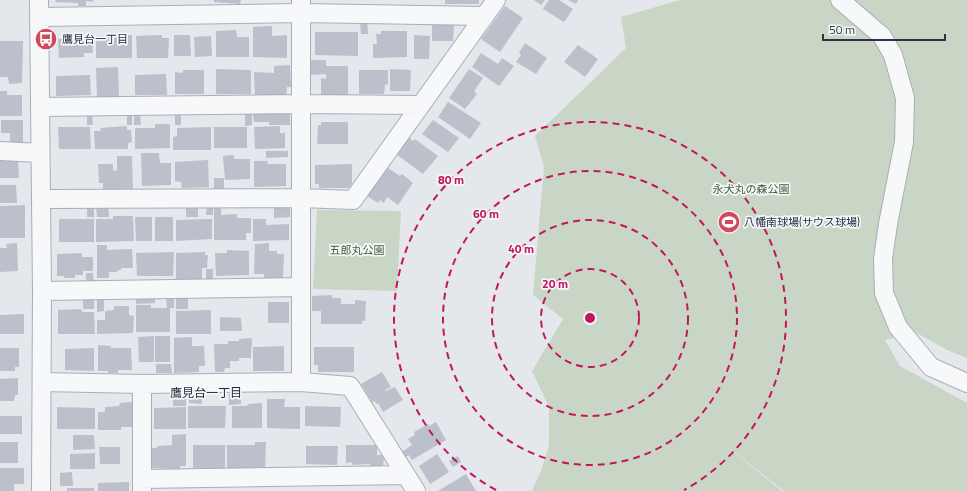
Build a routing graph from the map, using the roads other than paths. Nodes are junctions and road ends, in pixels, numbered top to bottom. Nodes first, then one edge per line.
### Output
1 (496, 0) edge
2 (840, 0) edge
3 (301, 7) edge
4 (39, 8) edge
5 (484, 16) junction
6 (301, 104) junction
7 (421, 104) junction
8 (40, 107) junction
9 (0, 151) edge
10 (40, 153) junction
11 (301, 198) junction
12 (41, 199) junction
13 (301, 287) junction
14 (42, 291) junction
15 (42, 382) junction
16 (301, 382) junction
17 (967, 383) edge
18 (142, 384) junction
19 (406, 475) junction
20 (142, 485) edge
21 (41, 491) edge
22 (416, 491) edge

1 - 5 street
2 - 17 street
3 - 4 street
3 - 5 street
3 - 6 street
4 - 8 street
5 - 7 street
6 - 7 street
6 - 8 street
6 - 11 street
7 - 11 street
8 - 10 street
9 - 10 street
10 - 12 street
11 - 12 street
11 - 13 street
12 - 14 street
13 - 14 street
13 - 16 street
14 - 15 street
15 - 18 street
15 - 21 street
16 - 18 street
16 - 19 street
18 - 20 street
19 - 20 street
19 - 22 street

